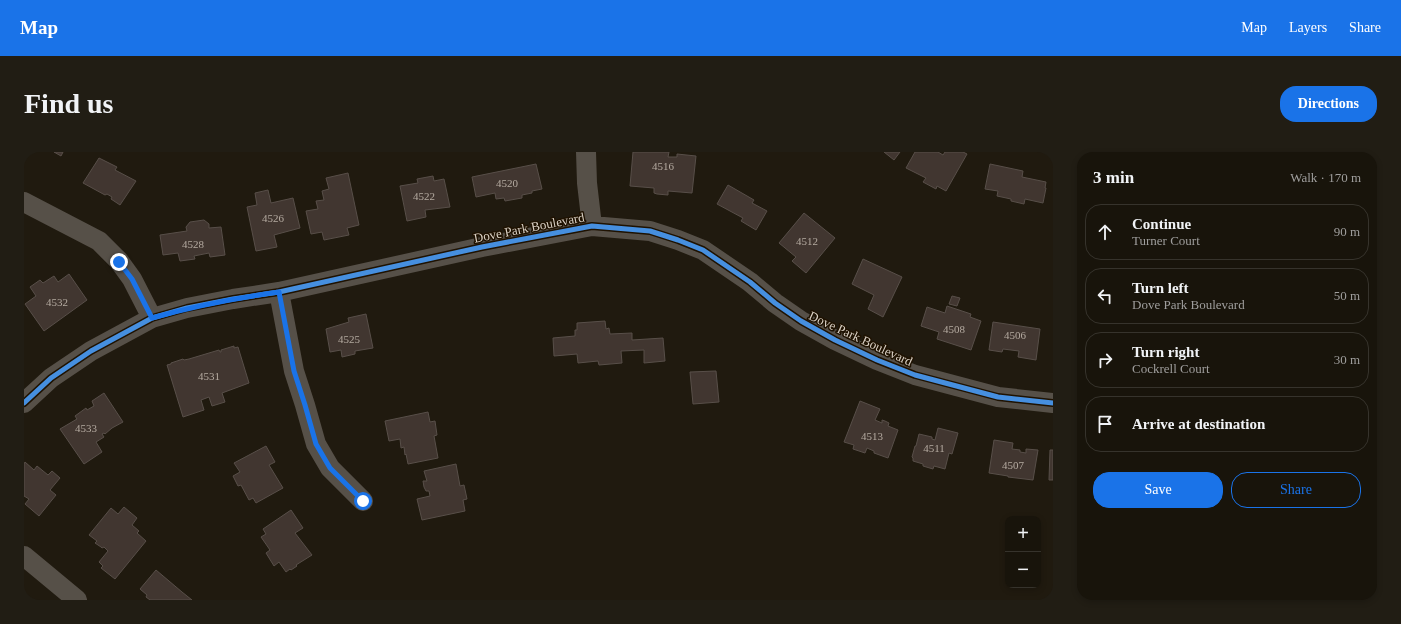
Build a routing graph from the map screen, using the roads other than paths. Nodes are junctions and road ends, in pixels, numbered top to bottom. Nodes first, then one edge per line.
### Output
1 (586, 152) edge
2 (24, 202) edge
3 (592, 226) junction
4 (279, 292) junction
5 (152, 318) junction
6 (24, 403) edge
7 (1053, 403) edge
8 (363, 501) dead end
9 (24, 556) edge
10 (77, 600) edge

1 - 3 street
2 - 5 street
3 - 4 street, Dove Park Boulevard
3 - 7 street, Dove Park Boulevard
4 - 5 street, Dove Park Boulevard
4 - 8 street
5 - 6 street, Dove Park Boulevard
9 - 10 street

